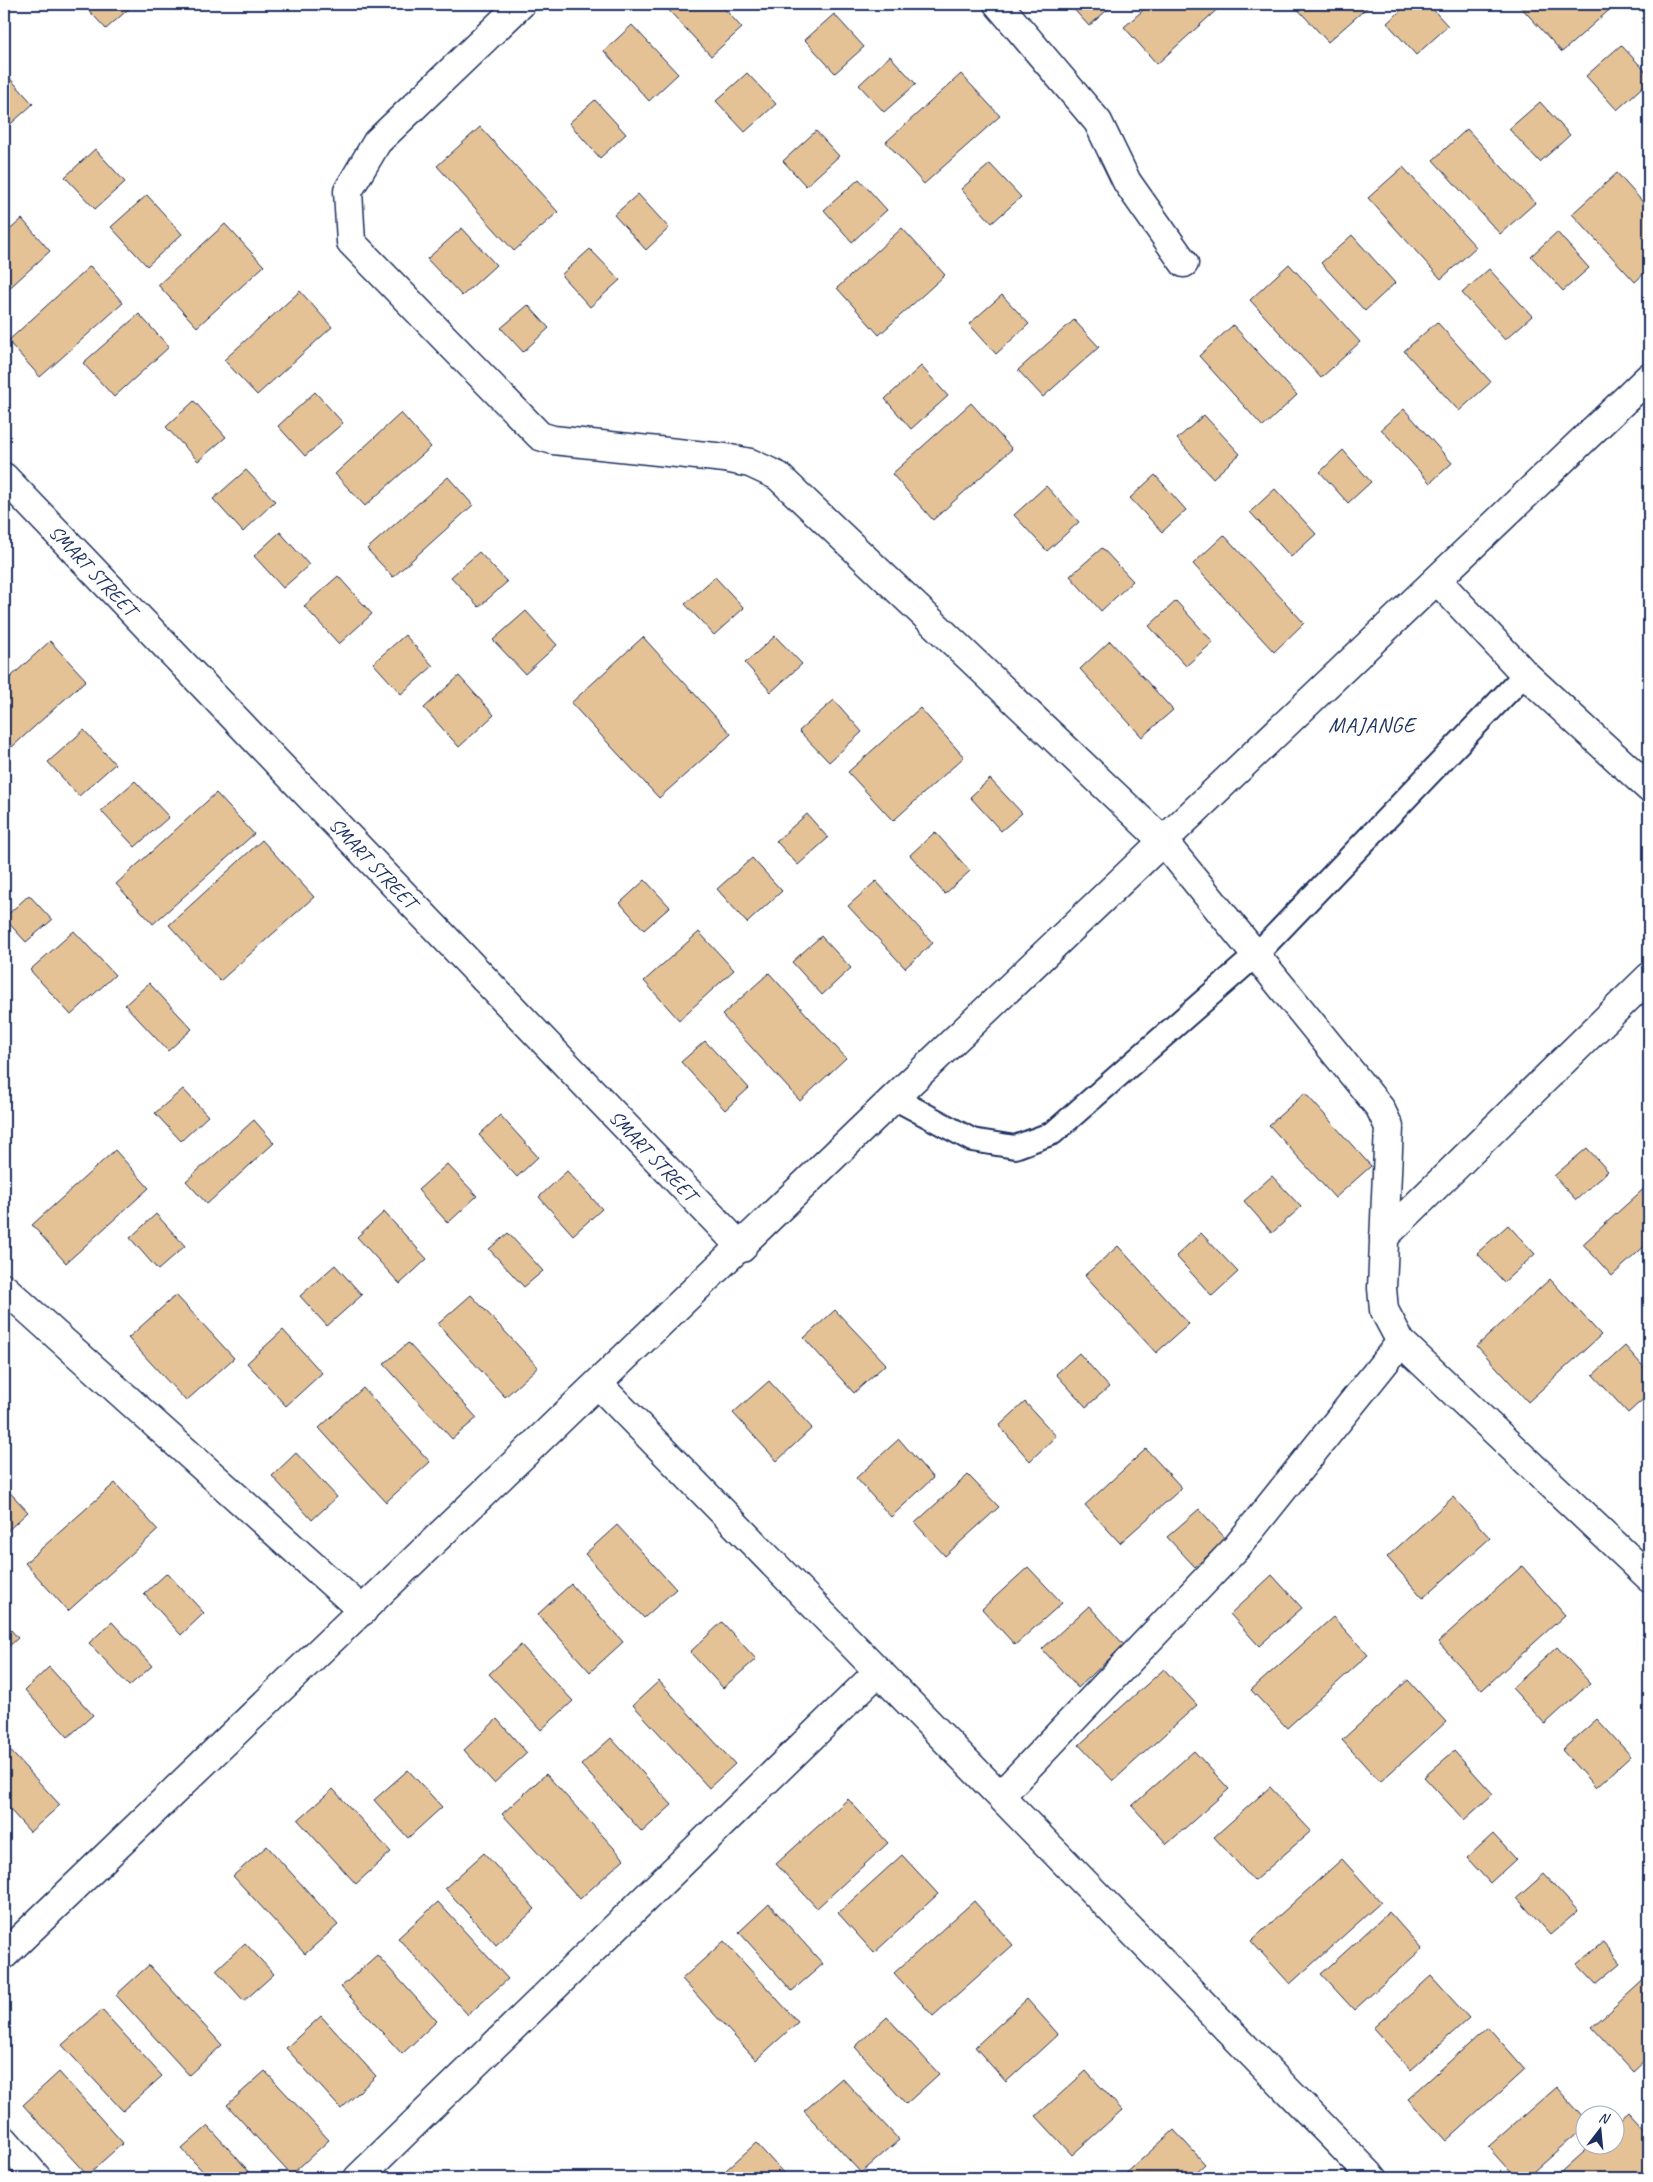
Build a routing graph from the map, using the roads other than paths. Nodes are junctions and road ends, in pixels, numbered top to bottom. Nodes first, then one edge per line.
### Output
1 (521, 4) edge
2 (998, 4) edge
3 (1184, 263) dead end
4 (1649, 377) edge
5 (7, 487) edge
6 (1437, 580) junction
7 (1525, 674) junction
8 (1649, 788) edge
9 (1164, 842) junction
10 (1256, 954) junction
11 (1649, 977) edge
12 (894, 1098) junction
13 (1384, 1237) junction
14 (742, 1248) junction
15 (4, 1288) edge
16 (1401, 1342) junction
17 (599, 1385) junction
18 (1649, 1577) edge
19 (364, 1610) junction
20 (879, 1671) junction
21 (1001, 1795) junction
22 (4, 1956) edge
23 (4, 2140) edge
24 (37, 2178) edge
25 (358, 2178) edge
26 (1373, 2178) edge

1 - 9 street
2 - 3 street
4 - 6 street
5 - 14 street, SMART STREET
6 - 7 street
6 - 9 street
7 - 8 street
7 - 10 lane
9 - 10 street
9 - 12 street
10 - 12 lane
10 - 13 street
11 - 13 street
12 - 14 street
13 - 16 street
14 - 17 street
15 - 19 street
16 - 18 street
16 - 21 street
17 - 19 street
17 - 20 street
19 - 22 street
20 - 21 street
20 - 25 street
21 - 26 street
23 - 24 street

